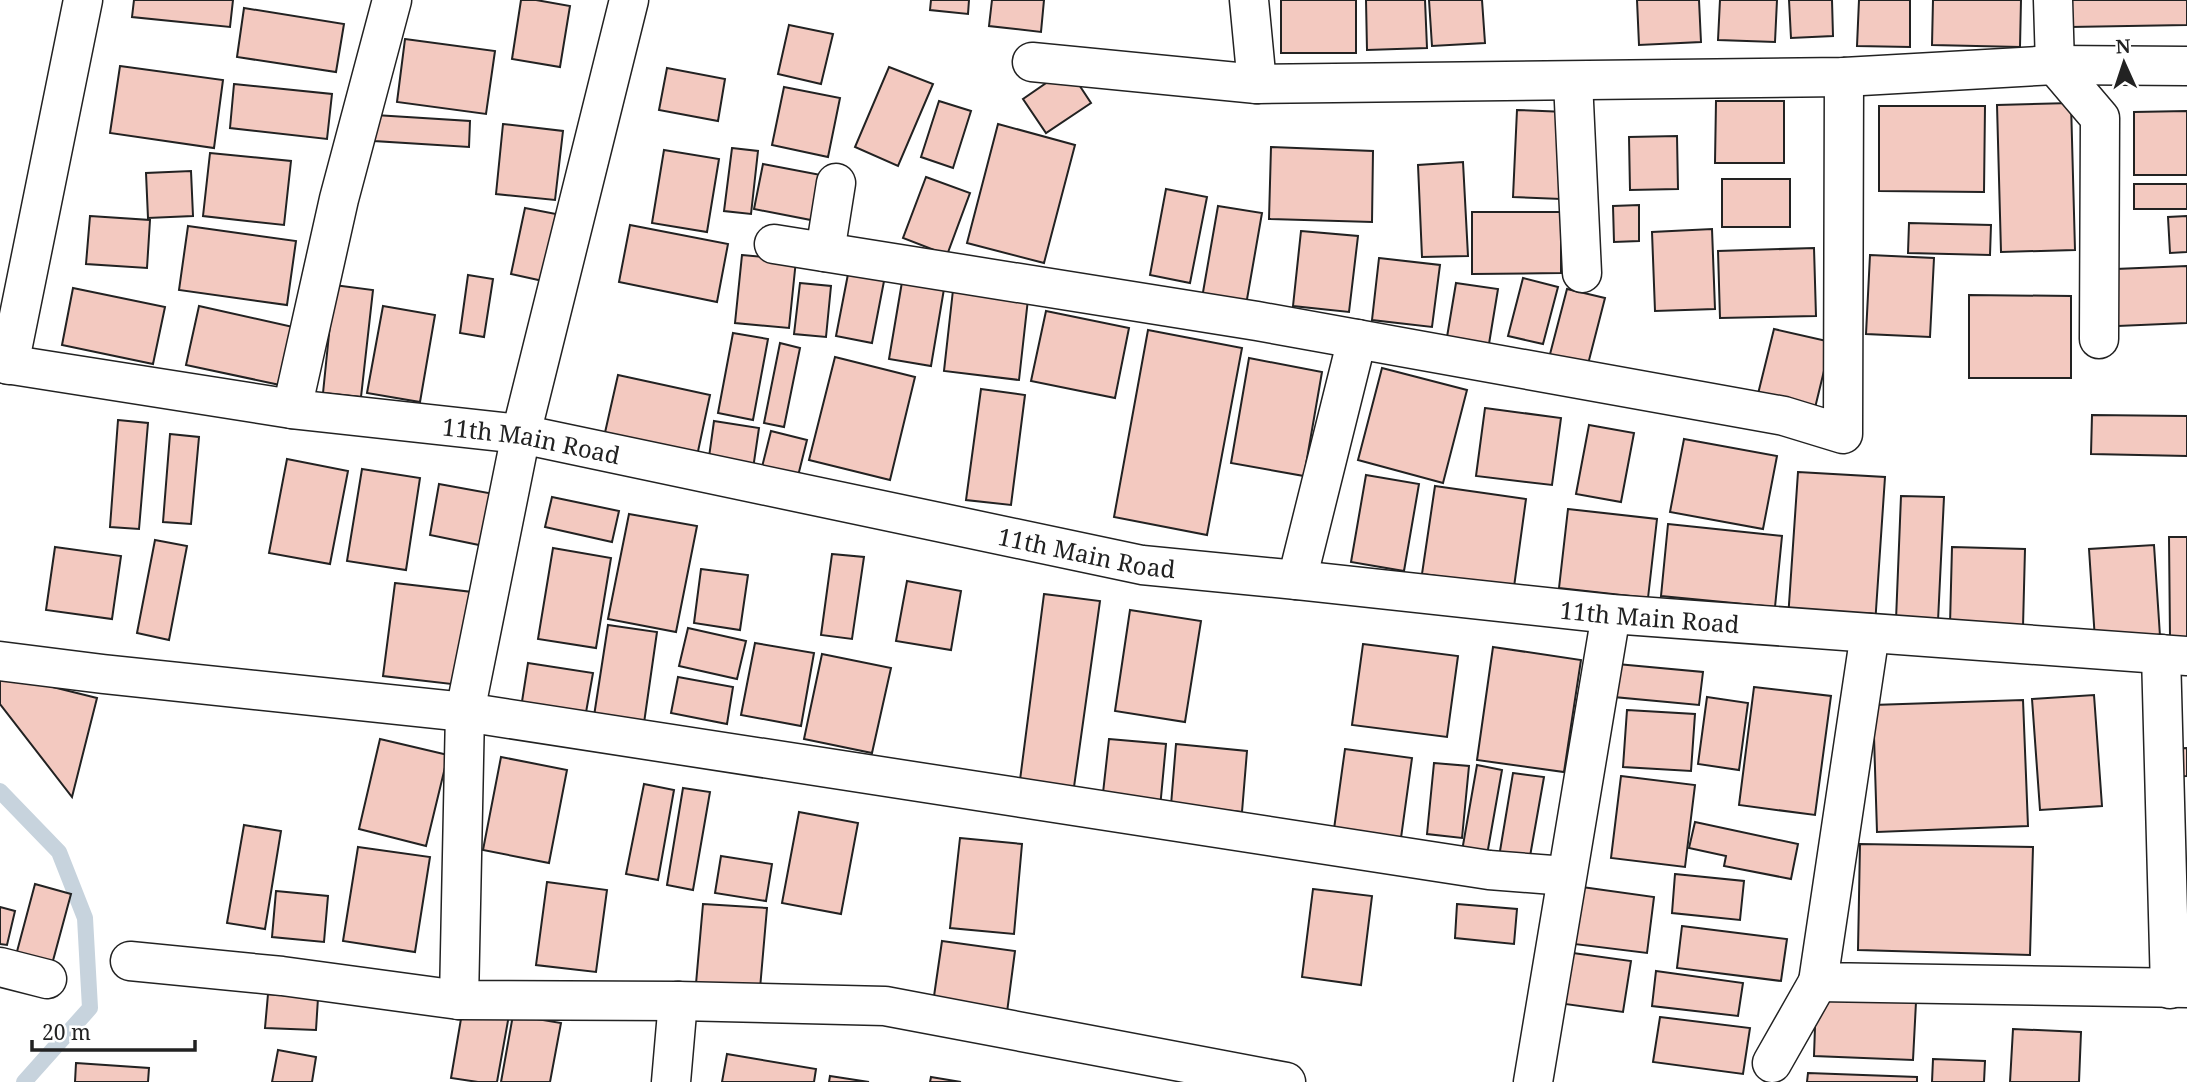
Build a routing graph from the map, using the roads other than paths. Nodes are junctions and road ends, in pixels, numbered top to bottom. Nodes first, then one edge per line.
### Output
1 (83, 0) edge
2 (392, 0) edge
3 (629, 0) edge
4 (1249, 0) edge
5 (2053, 0) edge
6 (1032, 62) dead end
7 (2055, 65) junction
8 (2187, 66) edge
9 (1844, 77) junction
10 (1573, 80) junction
11 (1257, 85) junction
12 (836, 183) dead end
13 (774, 244) dead end
14 (825, 252) junction
15 (1582, 273) dead end
16 (1357, 339) junction
17 (2099, 339) dead end
18 (5, 364) edge
19 (292, 409) junction
20 (521, 434) junction
21 (1297, 580) junction
22 (1611, 614) junction
23 (1870, 633) junction
24 (2174, 655) edge
25 (0, 661) edge
26 (466, 712) junction
27 (1566, 876) junction
28 (130, 961) dead end
29 (0, 967) edge
30 (47, 979) dead end
31 (1818, 982) junction
32 (2178, 989) edge
33 (459, 1000) junction
34 (678, 1002) junction
35 (1772, 1063) dead end
36 (671, 1082) edge
37 (1286, 1082) edge
38 (1533, 1082) edge

1 - 18 street
2 - 19 street
3 - 20 street
4 - 11 street
5 - 7 street
6 - 11 street
7 - 8 street
7 - 9 street
7 - 17 street
9 - 10 street
9 - 16 street
10 - 11 street
10 - 15 street
12 - 14 street
13 - 14 street
14 - 16 street
16 - 21 street
18 - 19 street, 11th Main Road
19 - 20 street, 11th Main Road
20 - 21 street, 11th Main Road
20 - 26 street
21 - 22 street, 11th Main Road
22 - 23 street, 11th Main Road
22 - 27 street
23 - 24 street, 11th Main Road
23 - 31 street
24 - 32 street
25 - 26 street
26 - 27 street
26 - 33 street
27 - 38 street
28 - 33 street
29 - 30 street
31 - 32 street
31 - 35 street
33 - 34 street
34 - 36 street
34 - 37 street

